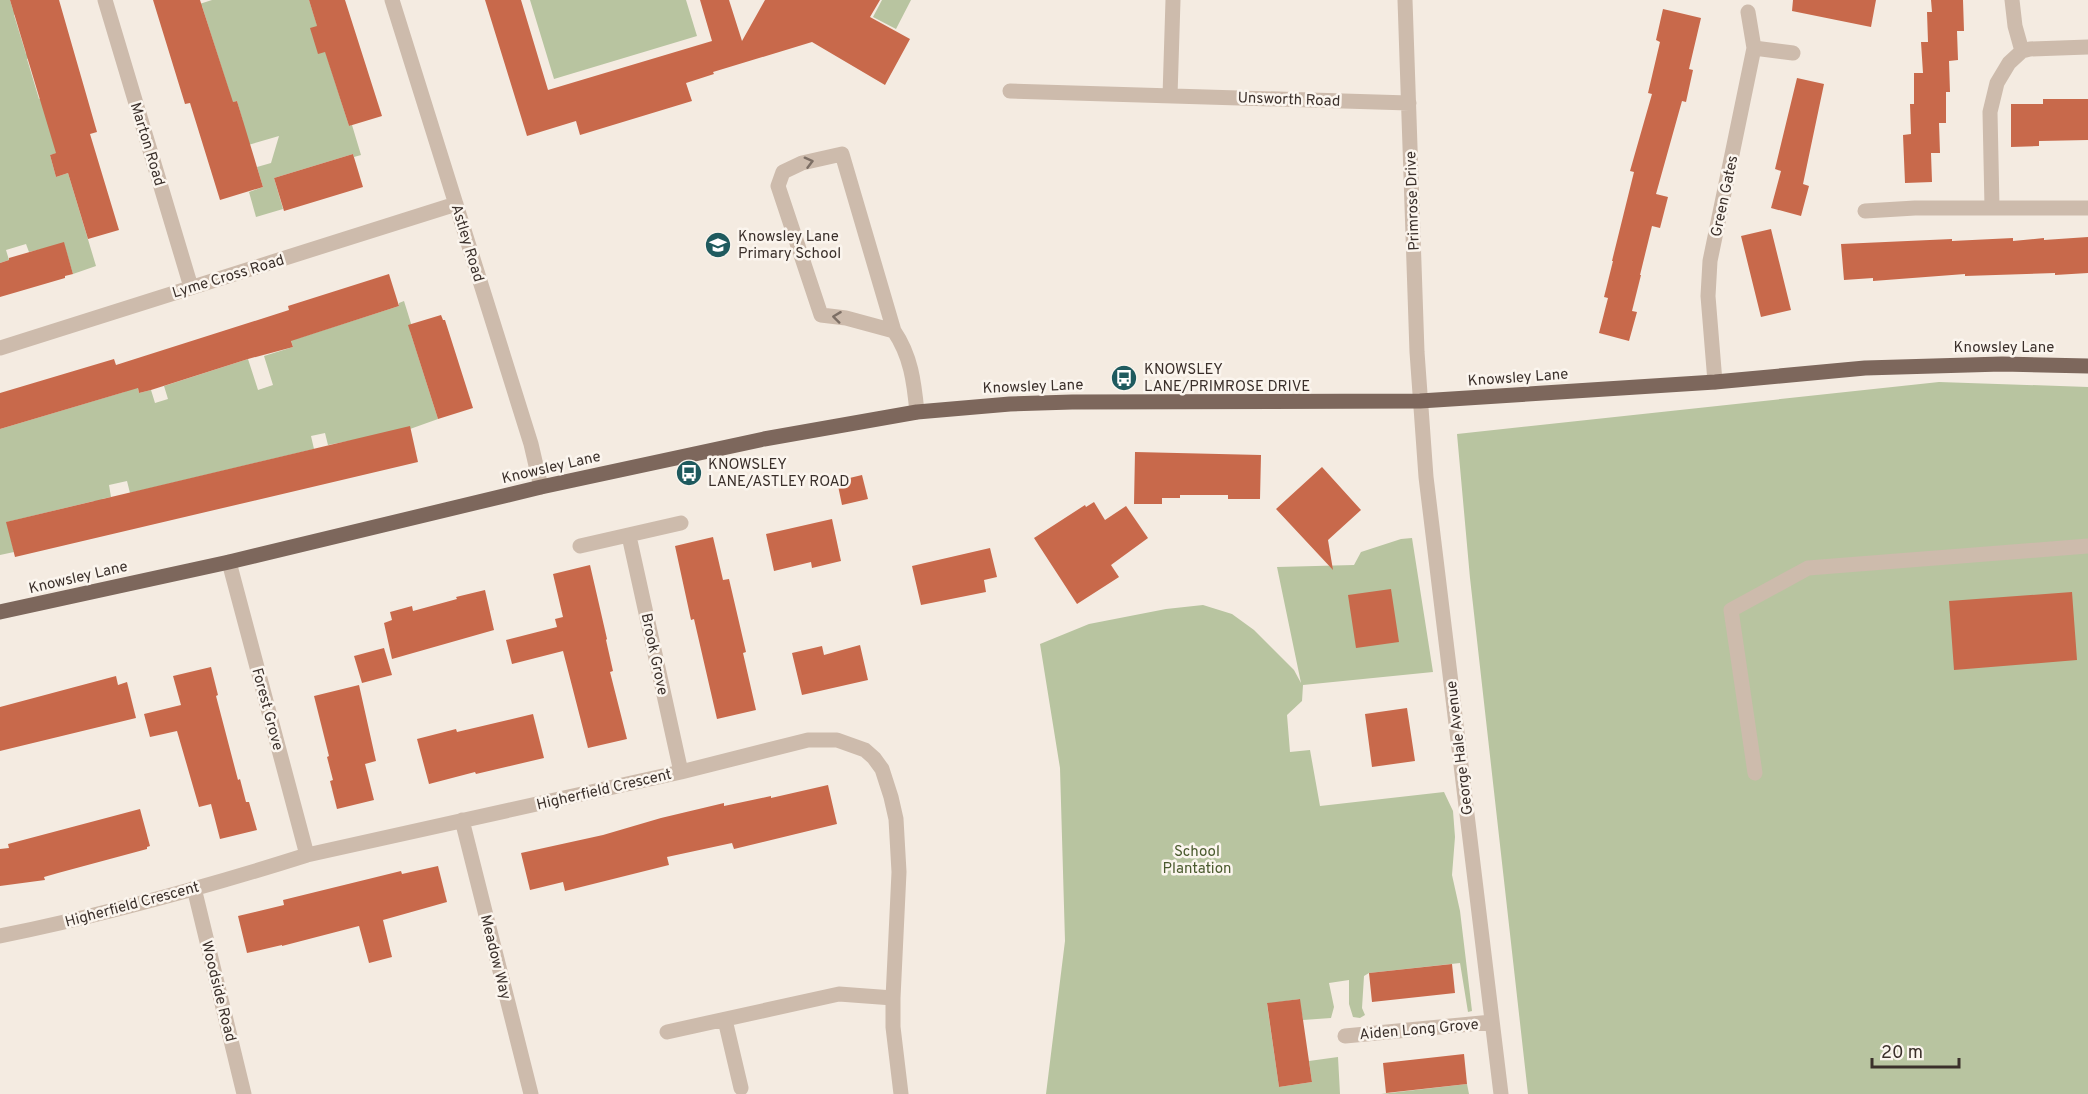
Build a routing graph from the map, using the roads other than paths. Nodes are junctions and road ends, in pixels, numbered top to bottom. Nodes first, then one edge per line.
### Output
1 (105, 0) edge
2 (392, 0) edge
3 (1173, 0) edge
4 (1406, 0) edge
5 (2012, 0) edge
6 (1748, 12) dead end
7 (2088, 47) edge
8 (1754, 48) junction
9 (2022, 51) junction
10 (1793, 53) dead end
11 (1010, 91) dead end
12 (1170, 96) junction
13 (1409, 103) junction
14 (456, 204) junction
15 (1992, 207) junction
16 (2086, 208) edge
17 (1864, 211) dead end
18 (191, 287) junction
19 (894, 331) junction
20 (0, 348) edge
21 (2088, 366) edge
22 (1715, 382) junction
23 (1420, 401) junction
24 (917, 412) junction
25 (541, 487) junction
26 (681, 523) dead end
27 (629, 536) junction
28 (580, 546) dead end
29 (2088, 546) edge
30 (229, 562) junction
31 (0, 612) edge
32 (681, 772) junction
33 (1755, 773) dead end
34 (462, 820) junction
35 (307, 855) junction
36 (194, 888) junction
37 (0, 936) edge
38 (893, 998) junction
39 (725, 1020) junction
40 (1492, 1022) junction
41 (667, 1032) dead end
42 (1345, 1036) dead end
43 (741, 1088) dead end
44 (244, 1094) edge
45 (531, 1094) edge
46 (901, 1094) edge
47 (1501, 1094) edge

1 - 18 street, Marton Road
2 - 14 street, Astley Road
3 - 12 street
4 - 13 street, Primrose Drive
5 - 9 street
6 - 8 street, Green Gates
7 - 9 street
8 - 10 street
8 - 22 street, Green Gates
9 - 15 street
11 - 12 street, Unsworth Road
12 - 13 street, Unsworth Road
13 - 23 street, Primrose Drive
14 - 18 street, Lyme Cross Road
14 - 25 street, Astley Road
15 - 16 street
15 - 17 street
18 - 20 street, Lyme Cross Road
19 -> 19 street
19 - 24 street
21 - 22 main road, Knowsley Lane
22 - 23 main road, Knowsley Lane
23 - 24 main road, Knowsley Lane
23 - 40 street, George Hale Avenue
24 - 25 main road, Knowsley Lane
25 - 30 main road, Knowsley Lane
26 - 27 street
27 - 28 street
27 - 32 street, Brook Grove
29 - 33 street
30 - 31 main road, Knowsley Lane
30 - 35 street, Forest Grove
32 - 34 street, Higherfield Crescent
32 - 38 street, Higherfield Crescent
34 - 35 street, Higherfield Crescent
34 - 45 street, Meadow Way
35 - 36 street, Higherfield Crescent
36 - 37 street, Higherfield Crescent
36 - 44 street, Woodside Road
38 - 39 street
38 - 46 street, Higherfield Crescent
39 - 41 street
39 - 43 street
40 - 42 street, Aiden Long Grove
40 - 47 street, George Hale Avenue

